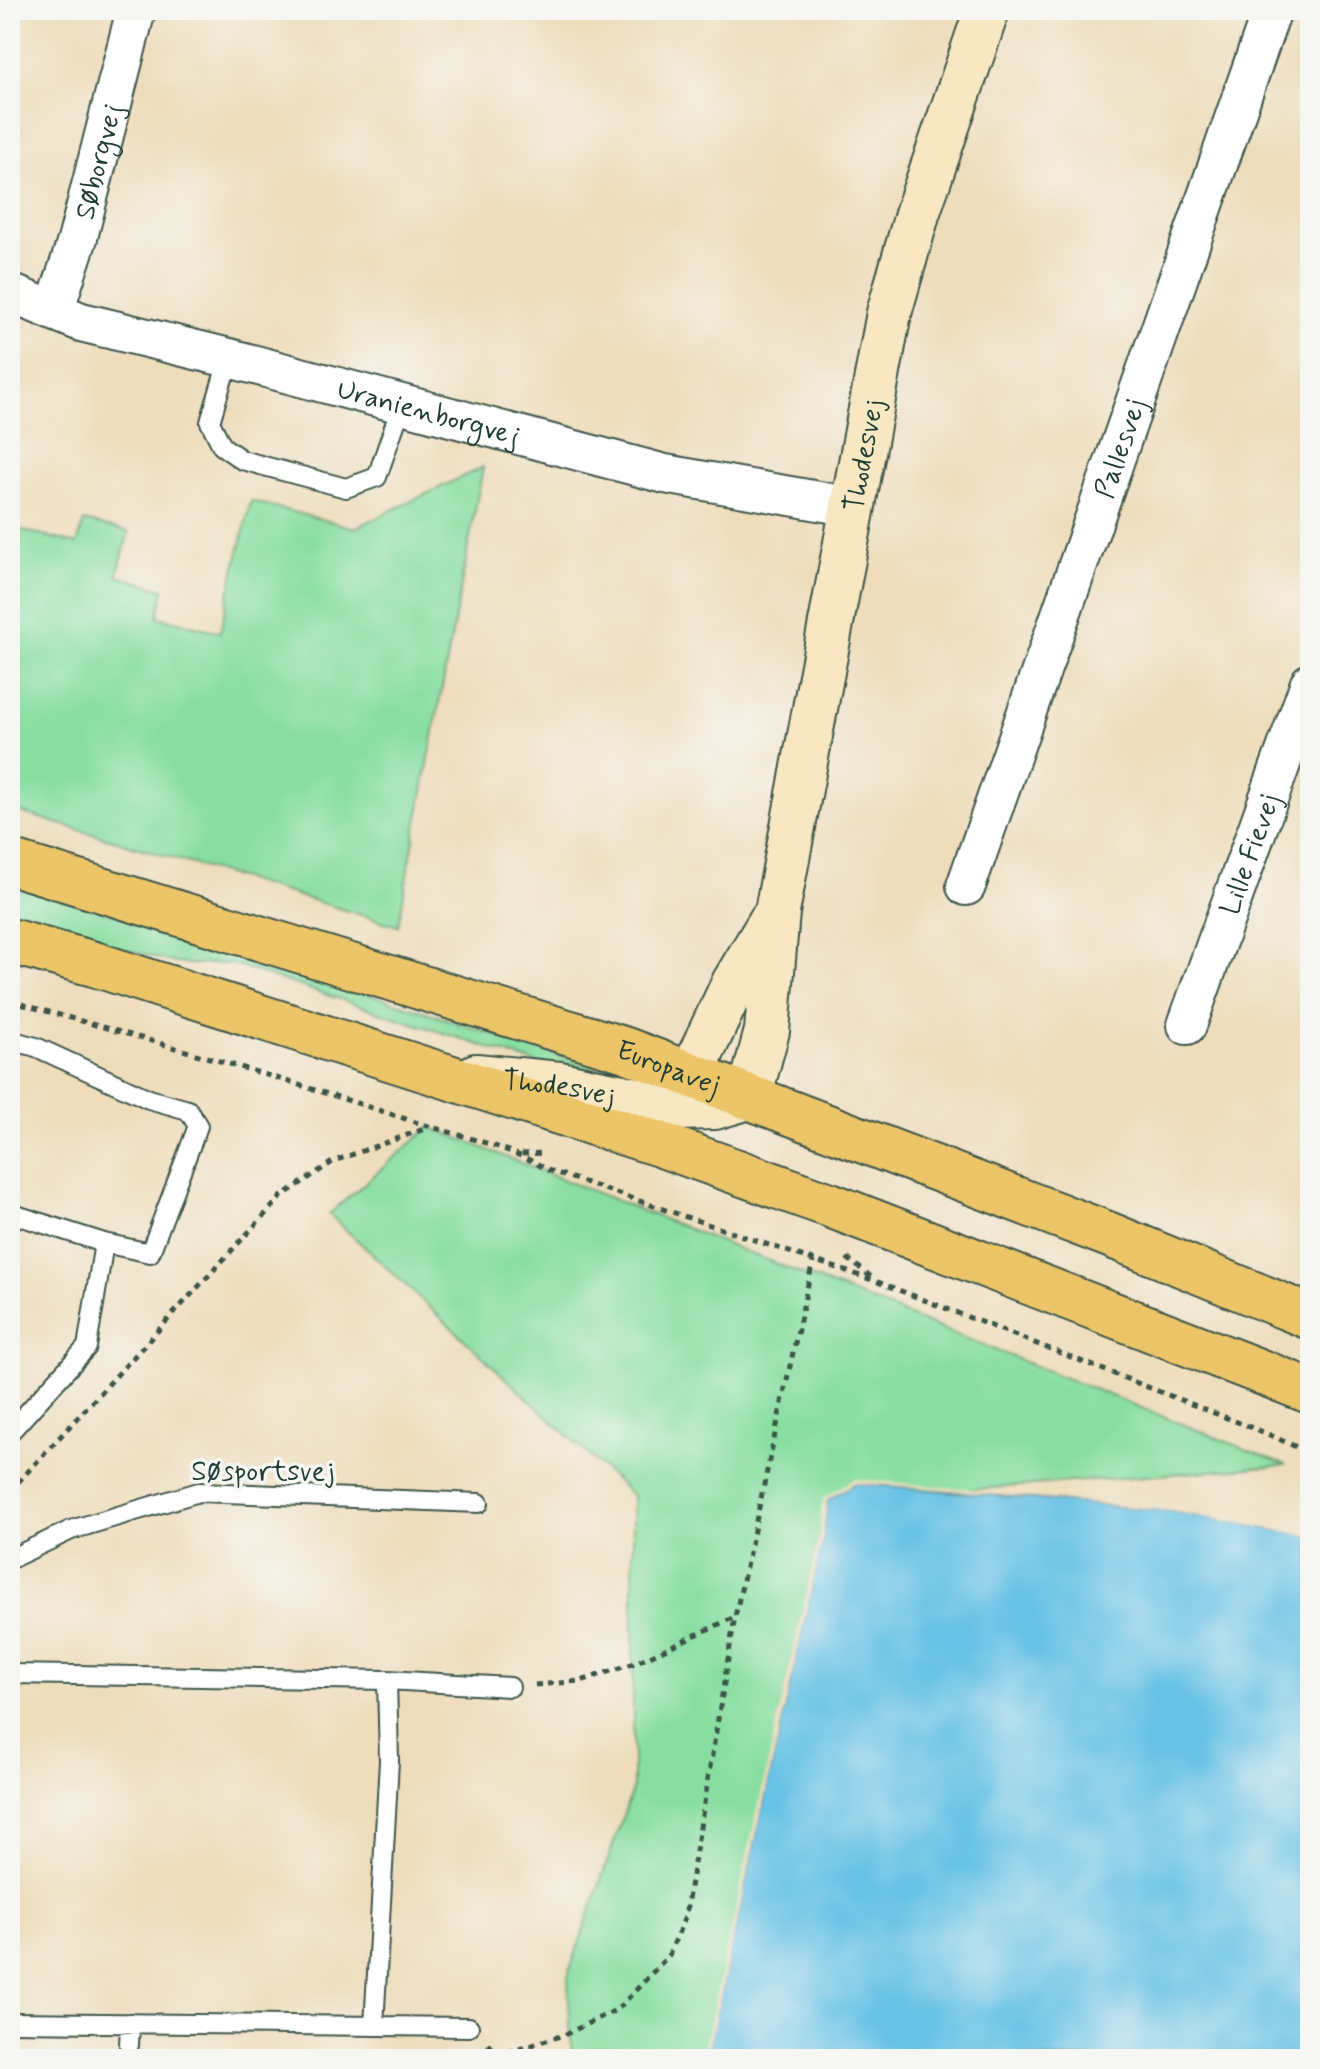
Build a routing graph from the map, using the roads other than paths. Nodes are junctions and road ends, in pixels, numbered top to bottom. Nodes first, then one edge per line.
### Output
1 (136, 10) edge
2 (987, 10) edge
3 (1272, 10) edge
4 (10, 293) edge
5 (54, 311) junction
6 (229, 358) junction
7 (402, 404) junction
8 (853, 507) junction
9 (1310, 683) edge
10 (10, 862) edge
11 (966, 886) dead end
12 (777, 912) junction
13 (10, 941) edge
14 (1187, 1025) dead end
15 (10, 1040) edge
16 (749, 1097) junction
17 (675, 1109) junction
18 (10, 1213) edge
19 (104, 1243) junction
20 (1310, 1317) edge
21 (1310, 1391) edge
22 (10, 1432) edge
23 (479, 1503) dead end
24 (10, 1559) edge
25 (10, 1674) edge
26 (387, 1680) junction
27 (510, 1687) road end
28 (10, 2022) edge
29 (130, 2023) junction
30 (374, 2026) junction
31 (469, 2027) road end
32 (129, 2045) dead end

1 - 5 street, Søborgvej
2 - 8 main road, Thodesvej
3 - 11 street, Pallesvej
4 - 5 street, Uranienborgvej
5 - 6 street, Uranienborgvej
6 - 7 street, Uranienborgvej
6 - 7 lane
7 - 8 street, Uranienborgvej
8 - 12 main road, Thodesvej
9 - 14 street, Lille Fievej
10 - 17 main road, Europavej
12 - 16 main road, Thodesvej
12 - 17 main road, Thodesvej
13 - 17 main road, Europavej
15 - 19 lane
16 - 17 main road, Europavej
16 - 20 main road, Europavej
17 - 21 main road, Europavej
18 - 19 lane
19 - 22 lane
23 - 24 lane, Søsportsvej
25 - 26 lane
26 - 27 lane
26 - 30 lane
28 - 29 lane
29 - 30 lane
29 - 32 lane
30 - 31 lane

